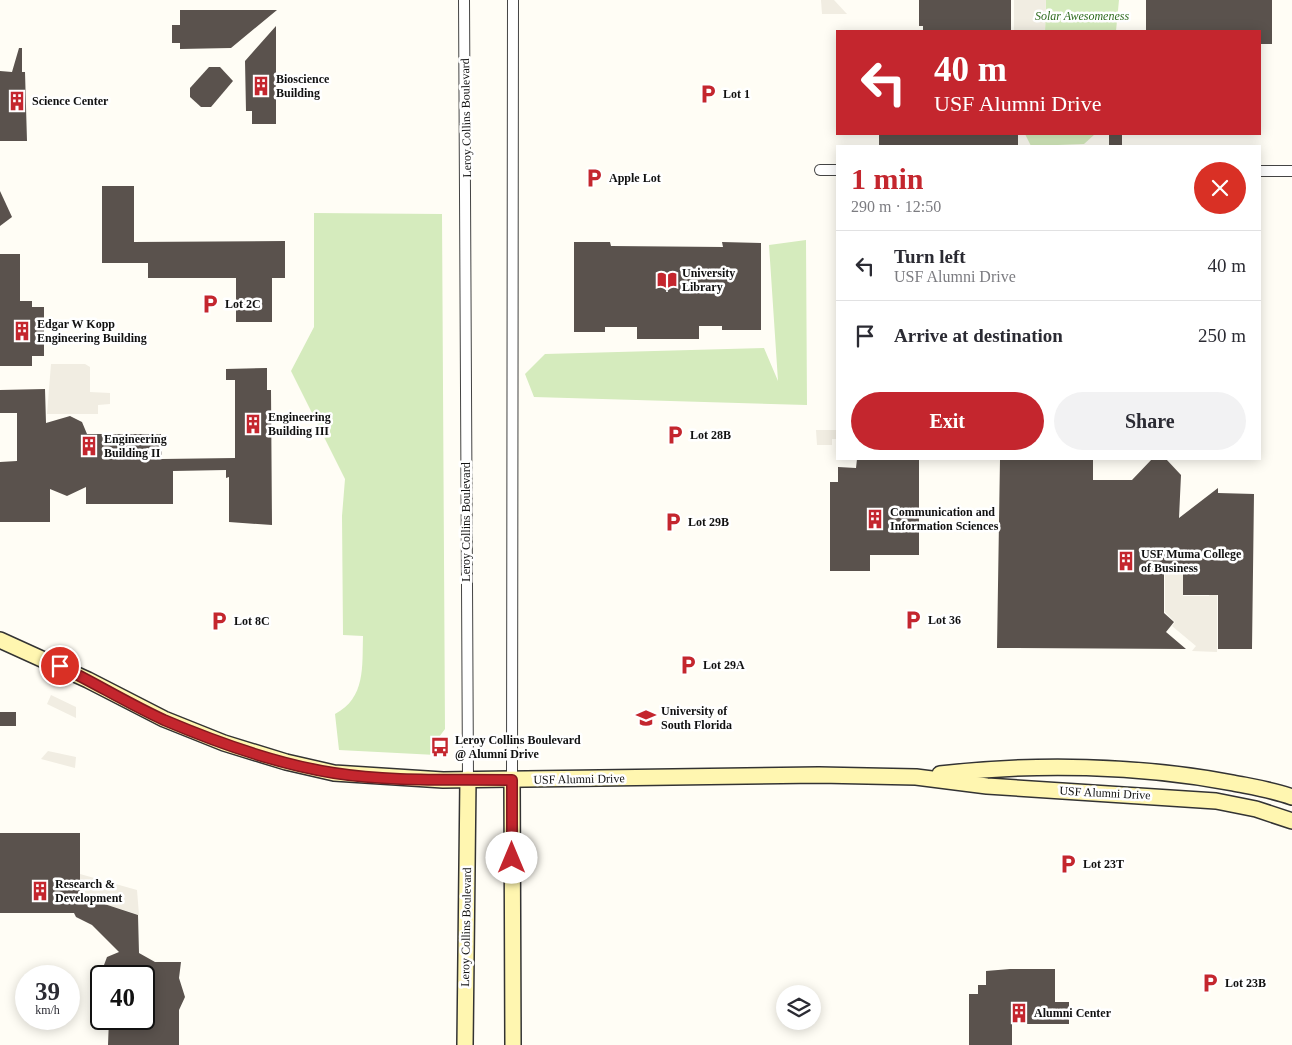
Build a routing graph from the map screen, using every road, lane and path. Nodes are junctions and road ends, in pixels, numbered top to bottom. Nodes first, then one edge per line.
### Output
1 (464, 0) edge
2 (513, 0) edge
3 (820, 170) dead end
4 (836, 170) edge
5 (1261, 171) edge
6 (1292, 171) edge
7 (0, 640) edge
8 (916, 777) junction
9 (468, 779) junction
10 (512, 780) junction
11 (1292, 797) edge
12 (1292, 820) edge
13 (465, 1045) edge
14 (513, 1045) edge

1 - 9 street, Leroy Collins Boulevard
2 - 10 street
3 - 4 street
5 - 6 street
7 - 9 street, USF Alumni Drive
8 - 10 street, USF Alumni Drive
8 - 11 street, USF Alumni Drive
8 - 12 street, USF Alumni Drive
9 - 10 street, USF Alumni Drive
9 - 13 street, Leroy Collins Boulevard
10 - 14 street

